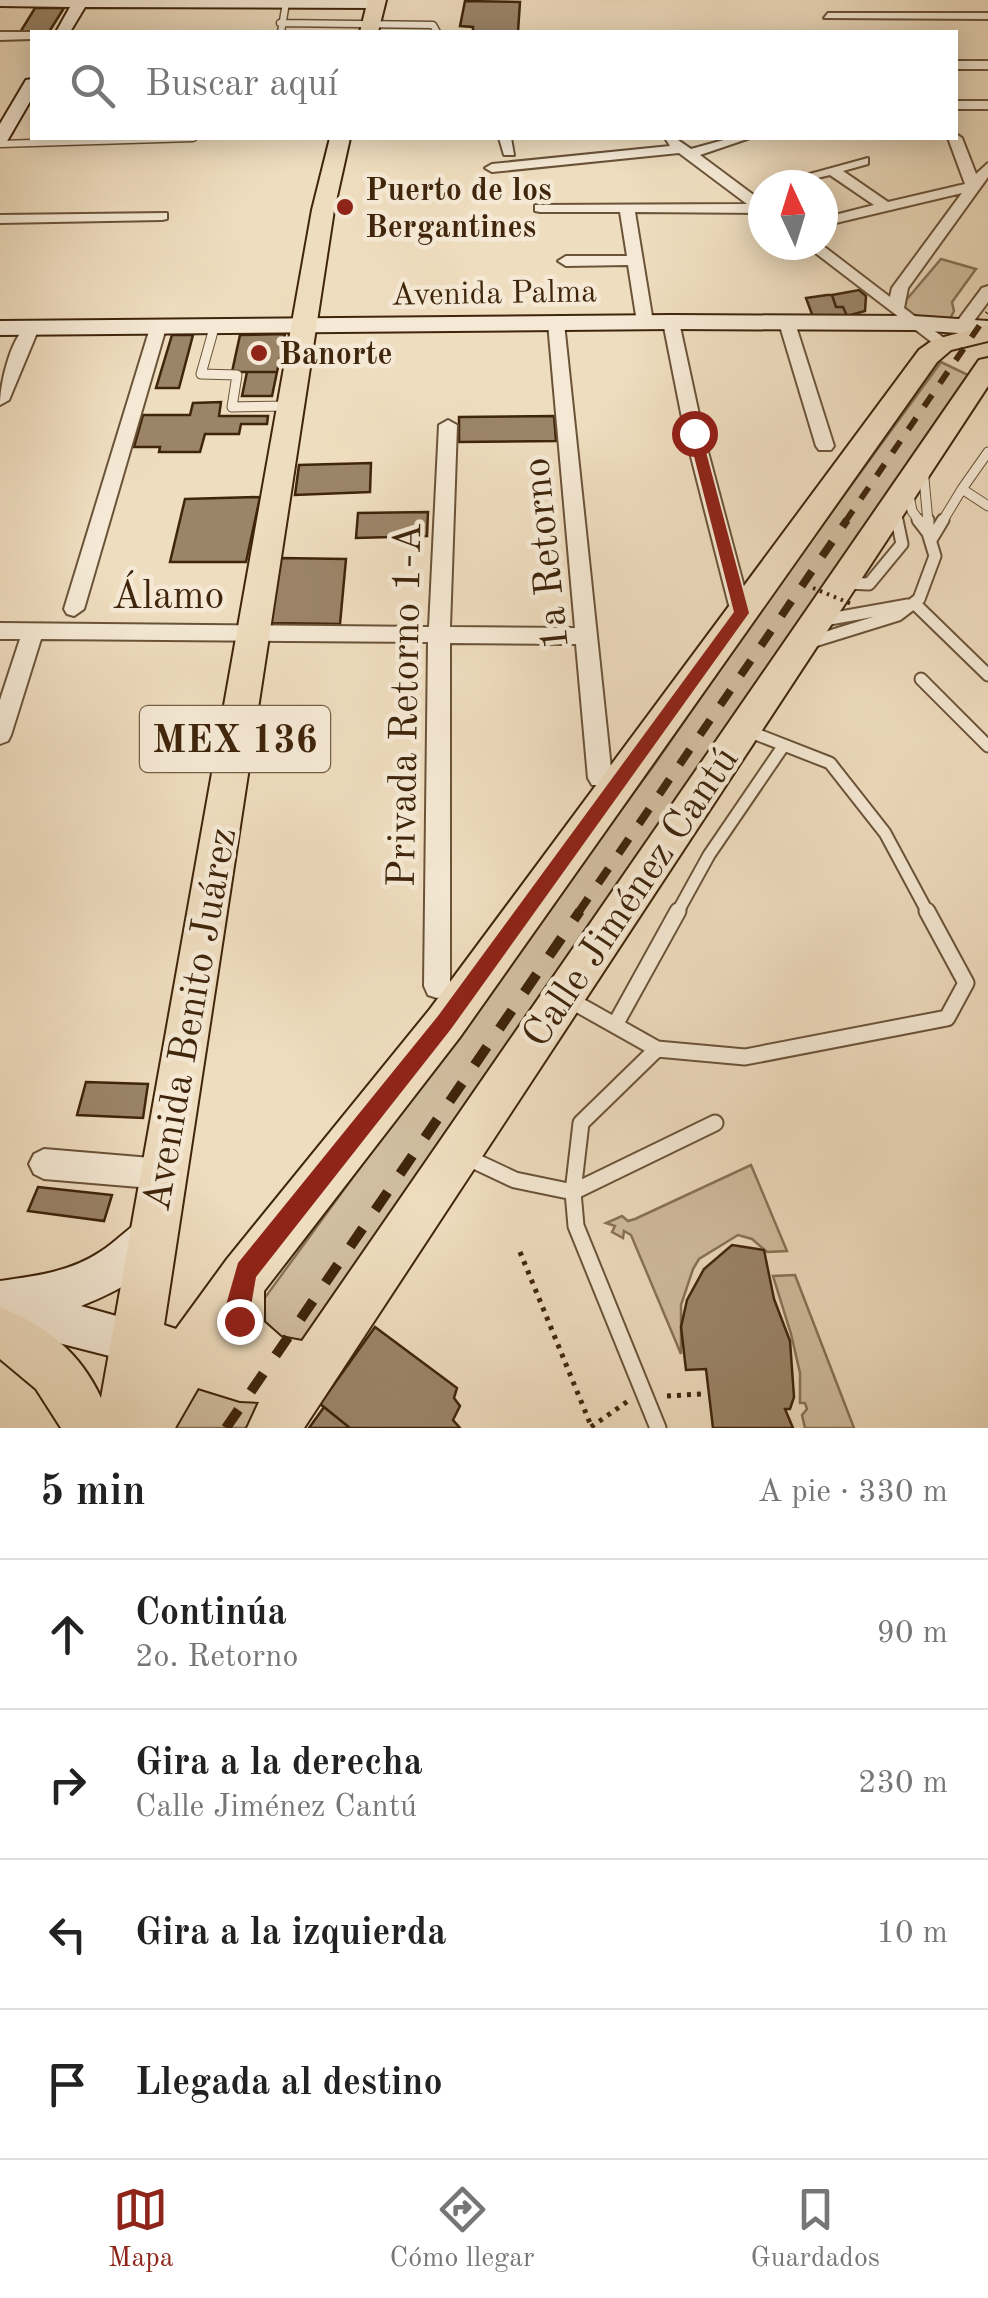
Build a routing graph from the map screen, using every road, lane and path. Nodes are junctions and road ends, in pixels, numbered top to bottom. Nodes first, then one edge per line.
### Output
1 (81, 1) edge
2 (825, 1) edge
3 (0, 2) edge
4 (377, 2) edge
5 (286, 3) junction
6 (828, 16) junction
7 (988, 16) edge
8 (280, 22) junction
9 (371, 28) edge
10 (64, 30) edge
11 (281, 30) edge
12 (436, 30) edge
13 (830, 30) edge
14 (0, 36) edge
15 (30, 36) edge
16 (958, 65) edge
17 (988, 65) edge
18 (30, 87) edge
19 (958, 105) edge
20 (988, 105) edge
21 (1, 138) edge
22 (30, 138) edge
23 (340, 140) edge
24 (671, 140) edge
25 (736, 140) edge
26 (956, 140) edge
27 (686, 152) junction
28 (863, 161) dead end
29 (988, 167) edge
30 (492, 168) dead end
31 (832, 170) edge
32 (838, 174) edge
33 (973, 186) junction
34 (748, 198) edge
35 (883, 205) junction
36 (540, 208) dead end
37 (748, 208) edge
38 (627, 209) junction
39 (162, 216) dead end
40 (838, 218) edge
41 (0, 220) edge
42 (632, 260) junction
43 (837, 260) edge
44 (566, 261) dead end
45 (988, 291) edge
46 (927, 316) edge
47 (645, 322) junction
48 (671, 322) junction
49 (556, 323) junction
50 (787, 323) junction
51 (854, 323) junction
52 (304, 327) junction
53 (0, 328) edge
54 (31, 328) junction
55 (158, 328) junction
56 (214, 328) junction
57 (982, 383) edge
58 (0, 400) edge
59 (290, 406) junction
60 (448, 425) dead end
61 (843, 447) junction
62 (988, 452) edge
63 (909, 480) junction
64 (962, 489) junction
65 (988, 506) edge
66 (930, 537) junction
67 (911, 604) junction
68 (825, 608) junction
69 (74, 609) dead end
70 (741, 613) junction
71 (0, 631) edge
72 (33, 631) junction
73 (252, 632) junction
74 (439, 634) junction
75 (588, 636) junction
76 (988, 676) edge
77 (922, 679) dead end
78 (742, 728) junction
79 (0, 735) edge
80 (784, 744) junction
81 (988, 746) edge
82 (600, 778) dead end
83 (437, 986) dead end
84 (562, 994) junction
85 (615, 1026) junction
86 (657, 1049) junction
87 (715, 1123) dead end
88 (456, 1152) junction
89 (44, 1164) dead end
90 (163, 1174) junction
91 (572, 1192) junction
92 (152, 1235) junction
93 (520, 1252) dead end
94 (246, 1271) junction
95 (0, 1302) edge
96 (0, 1314) edge
97 (0, 1332) edge
98 (137, 1341) junction
99 (186, 1358) junction
100 (319, 1359) junction
101 (88, 1428) edge
102 (122, 1428) edge
103 (146, 1428) edge
104 (272, 1428) edge
105 (592, 1428) edge
106 (658, 1428) edge

1 - 3 main road
1 - 5 main road
1 - 10 main road
2 - 6 street
4 - 5 main road
4 - 9 main road
5 - 8 lane
6 - 7 street
6 - 13 street
8 - 9 lane
8 - 11 lane
9 - 12 lane
14 - 15 street
16 - 17 street
18 - 21 main road
19 - 20 street
21 - 22 lane
23 - 52 main road, Avenida Benito Juárez / MEX 136
24 - 27 street
25 - 27 street
26 - 33 street
27 - 30 street
27 - 34 street
28 - 31 street
29 - 33 street
32 - 35 street
33 - 35 street
33 - 46 street
35 - 40 street
36 - 38 street
37 - 38 street
38 - 42 street
39 - 41 street
42 - 44 street
42 - 47 street
43 - 46 street
45 - 46 street
46 - 51 main road, Avenida Palma
46 - 51 main road
46 - 57 main road
46 - 61 main road, Calle Jiménez Cantú
47 - 48 main road, Avenida Palma
47 - 49 main road, Avenida Palma
48 - 50 main road, Avenida Palma
48 - 70 street
49 - 52 main road, Avenida Palma
49 - 75 street, 1a Retorno
50 - 51 main road, Avenida Palma
50 - 61 street
52 - 56 main road, Avenida Palma
52 - 59 main road, Avenida Benito Juárez / MEX 136
53 - 54 main road, Avenida Palma
54 - 55 main road, Avenida Palma
54 - 58 street
55 - 56 main road, Avenida Palma
55 - 69 street
56 - 59 lane
57 - 63 main road, Calle Jiménez Cantú
59 - 73 main road, Avenida Benito Juárez / MEX 136
60 - 74 street, Privada Retorno 1-A
61 - 63 main road
61 - 70 main road, Calle Jiménez Cantú
62 - 64 lane
63 - 66 lane
63 - 66 lane
63 - 68 main road, Calle Jiménez Cantú
64 - 65 lane
64 - 66 lane
66 - 67 lane
67 - 68 lane
67 - 68 lane
67 - 76 lane
68 - 78 main road, Calle Jiménez Cantú
70 - 94 main road, Calle Jiménez Cantú
71 - 72 street, Álamo
72 - 73 street, Álamo
72 - 79 street
73 - 74 street, Álamo
73 - 90 main road, Avenida Benito Juárez / MEX 136
74 - 75 street, Álamo
74 - 83 street, Privada Retorno 1-A
75 - 82 street, 1a Retorno
77 - 81 lane
78 - 80 lane
78 - 84 main road, Calle Jiménez Cantú
80 - 85 lane
80 - 86 lane
84 - 85 lane
84 - 88 main road, Calle Jiménez Cantú
85 - 86 lane
86 - 91 lane
87 - 91 lane
88 - 91 lane
88 - 100 main road, Calle Jiménez Cantú
89 - 90 street
90 - 92 main road, Avenida Benito Juárez / MEX 136
91 - 106 lane
92 - 95 main road
92 - 98 main road, Avenida Benito Juárez / MEX 136
93 - 105 path
94 - 99 main road, Calle Jiménez Cantú
94 - 100 main road
96 - 98 main road
97 - 101 main road
98 - 99 main road
98 - 102 main road, Avenida Benito Juárez / MEX 136
99 - 100 main road
99 - 103 main road, Calle Jiménez Cantú
100 - 104 main road, Calle Jiménez Cantú

